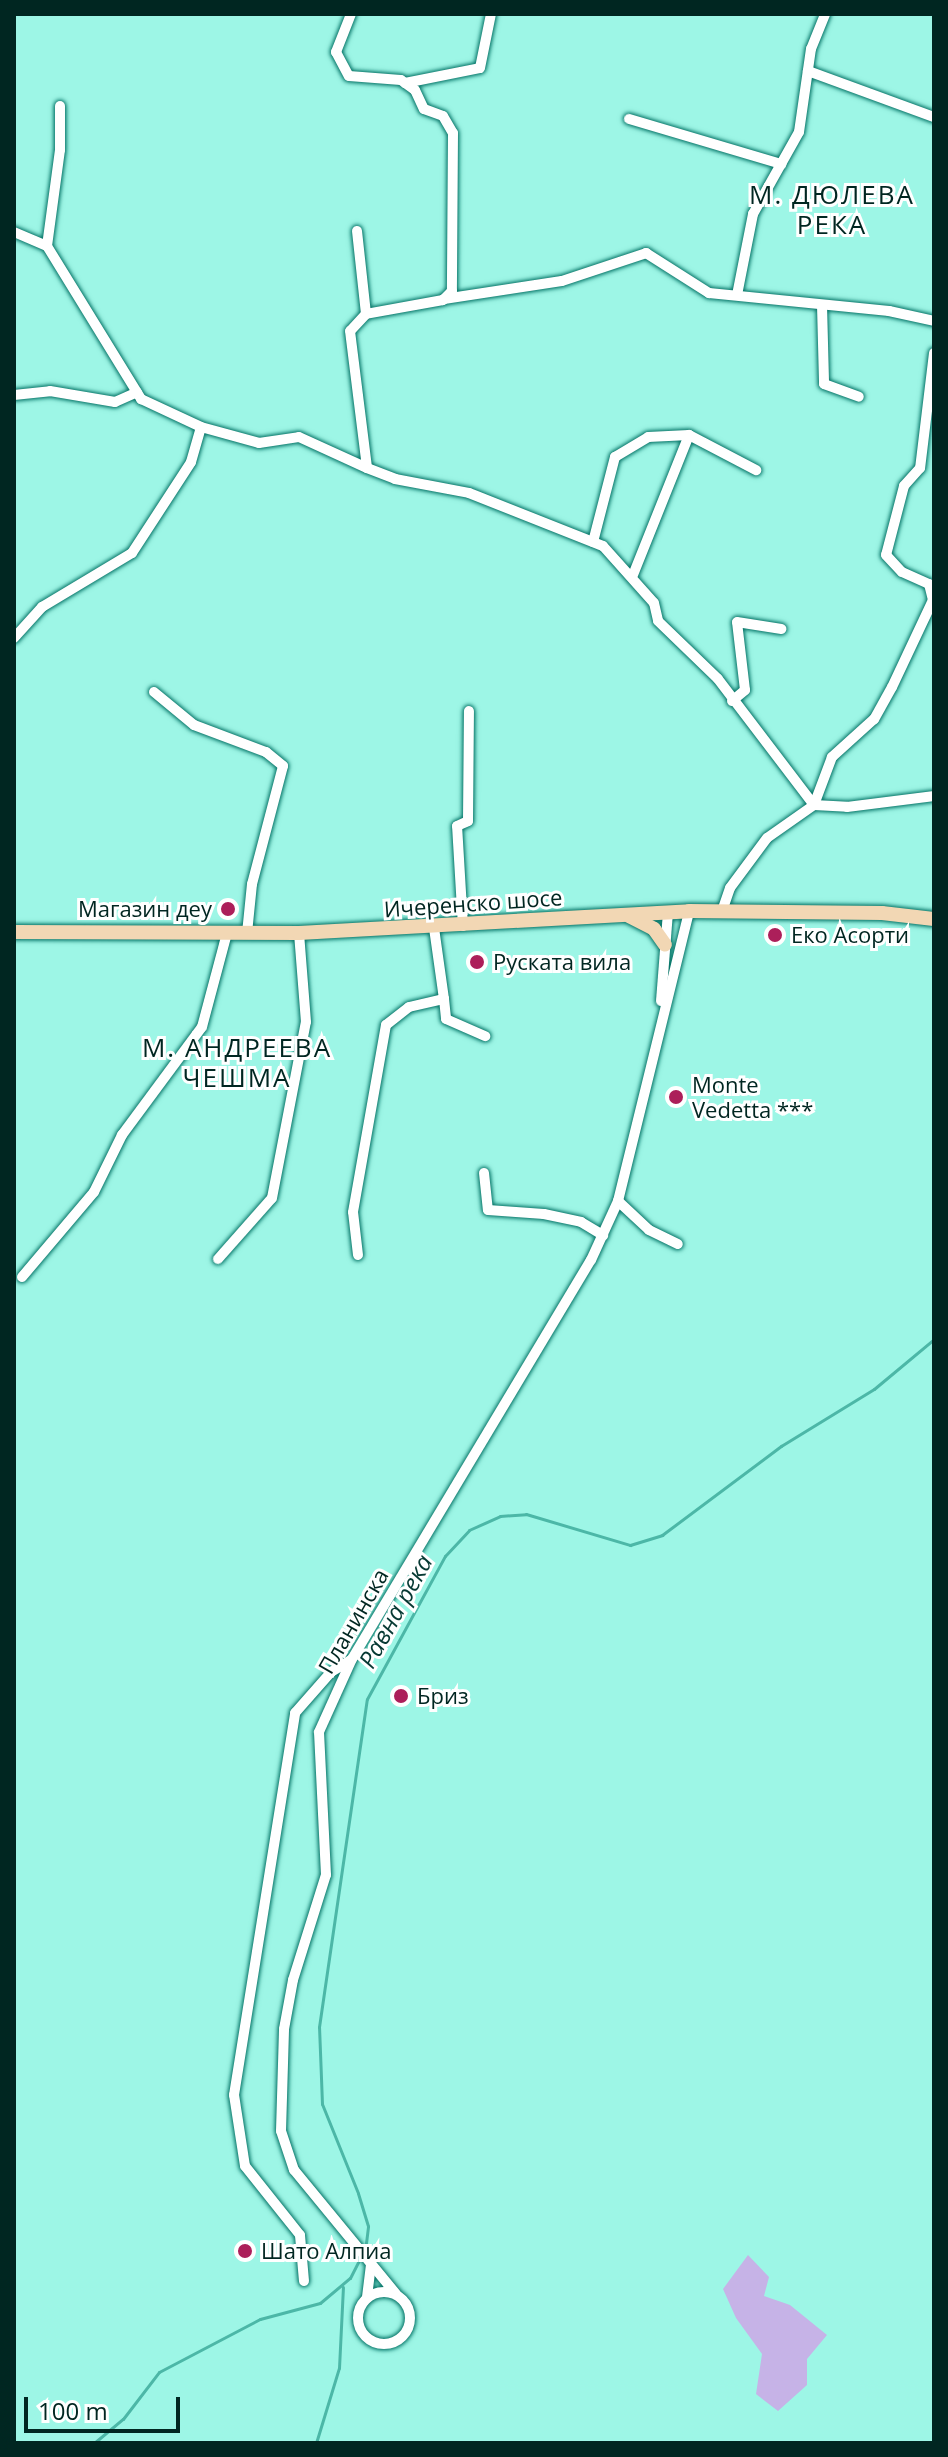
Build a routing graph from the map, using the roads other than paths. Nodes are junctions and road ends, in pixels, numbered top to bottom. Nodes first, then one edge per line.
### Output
1 (351, 14) edge
2 (491, 14) edge
3 (825, 14) edge
4 (808, 71) junction
5 (405, 83) junction
6 (60, 106) dead end
7 (934, 117) edge
8 (629, 119) dead end
9 (781, 164) junction
10 (357, 231) dead end
11 (14, 232) edge
12 (47, 246) junction
13 (737, 295) junction
14 (443, 300) junction
15 (822, 305) junction
16 (366, 314) junction
17 (934, 321) edge
18 (934, 353) edge
19 (137, 392) junction
20 (14, 395) edge
21 (859, 397) dead end
22 (201, 427) junction
23 (689, 435) junction
24 (367, 468) junction
25 (756, 470) dead end
26 (593, 542) junction
27 (633, 575) junction
28 (781, 629) dead end
29 (929, 629) edge
30 (14, 638) edge
31 (154, 692) dead end
32 (732, 701) junction
33 (469, 711) dead end
34 (934, 796) edge
35 (814, 805) junction
36 (689, 911) junction
37 (722, 911) junction
38 (668, 912) junction
39 (625, 915) junction
40 (934, 919) edge
41 (463, 926) junction
42 (434, 928) junction
43 (14, 932) edge
44 (227, 933) junction
45 (247, 933) junction
46 (299, 933) junction
47 (665, 945) junction
48 (444, 999) junction
49 (660, 1021) junction
50 (485, 1036) dead end
51 (484, 1173) dead end
52 (618, 1201) junction
53 (603, 1235) junction
54 (678, 1244) dead end
55 (358, 1255) dead end
56 (218, 1259) dead end
57 (22, 1277) dead end
58 (352, 1659) junction
59 (371, 2264) junction
60 (304, 2281) dead end
61 (396, 2294) junction
62 (367, 2297) junction

1 - 5 street
2 - 5 street
3 - 4 street
4 - 7 street
4 - 9 street
5 - 14 street
6 - 12 street
8 - 9 street
9 - 13 street
10 - 16 street
11 - 12 street
12 - 19 street
13 - 14 street
13 - 15 street
14 - 16 street
15 - 17 street
15 - 21 street
16 - 24 street
18 - 29 street
19 - 20 street
19 - 22 street
22 - 24 street
22 - 30 street
23 - 25 street
23 - 26 street
23 - 27 street
24 - 26 street
26 - 27 street
27 - 32 street
28 - 32 street
29 - 35 street
31 - 45 street
32 - 35 street
33 - 41 street
34 - 35 street
35 - 37 street
36 - 37 street, Ичеренско шосе
36 - 38 street, Ичеренско шосе
36 - 49 street
37 - 40 street, Ичеренско шосе
38 - 39 street, Ичеренско шосе
38 - 47 street
39 - 41 street, Ичеренско шосе
39 - 47 street
41 - 42 street, Ичеренско шосе
42 - 46 street, Ичеренско шосе
42 - 48 street
43 - 44 street, Ичеренско шосе
44 - 45 street, Ичеренско шосе
44 - 57 street
45 - 46 street, Ичеренско шосе
46 - 56 street
47 - 49 street
48 - 50 street
48 - 55 street
49 - 52 street, Планинска
51 - 53 street
52 - 53 street, Планинска
52 - 54 street
53 - 58 street, Планинска
58 - 59 street, Планинска
58 - 60 street
59 - 61 street, Планинска
59 - 62 street
61 - 62 street
61 - 62 street

